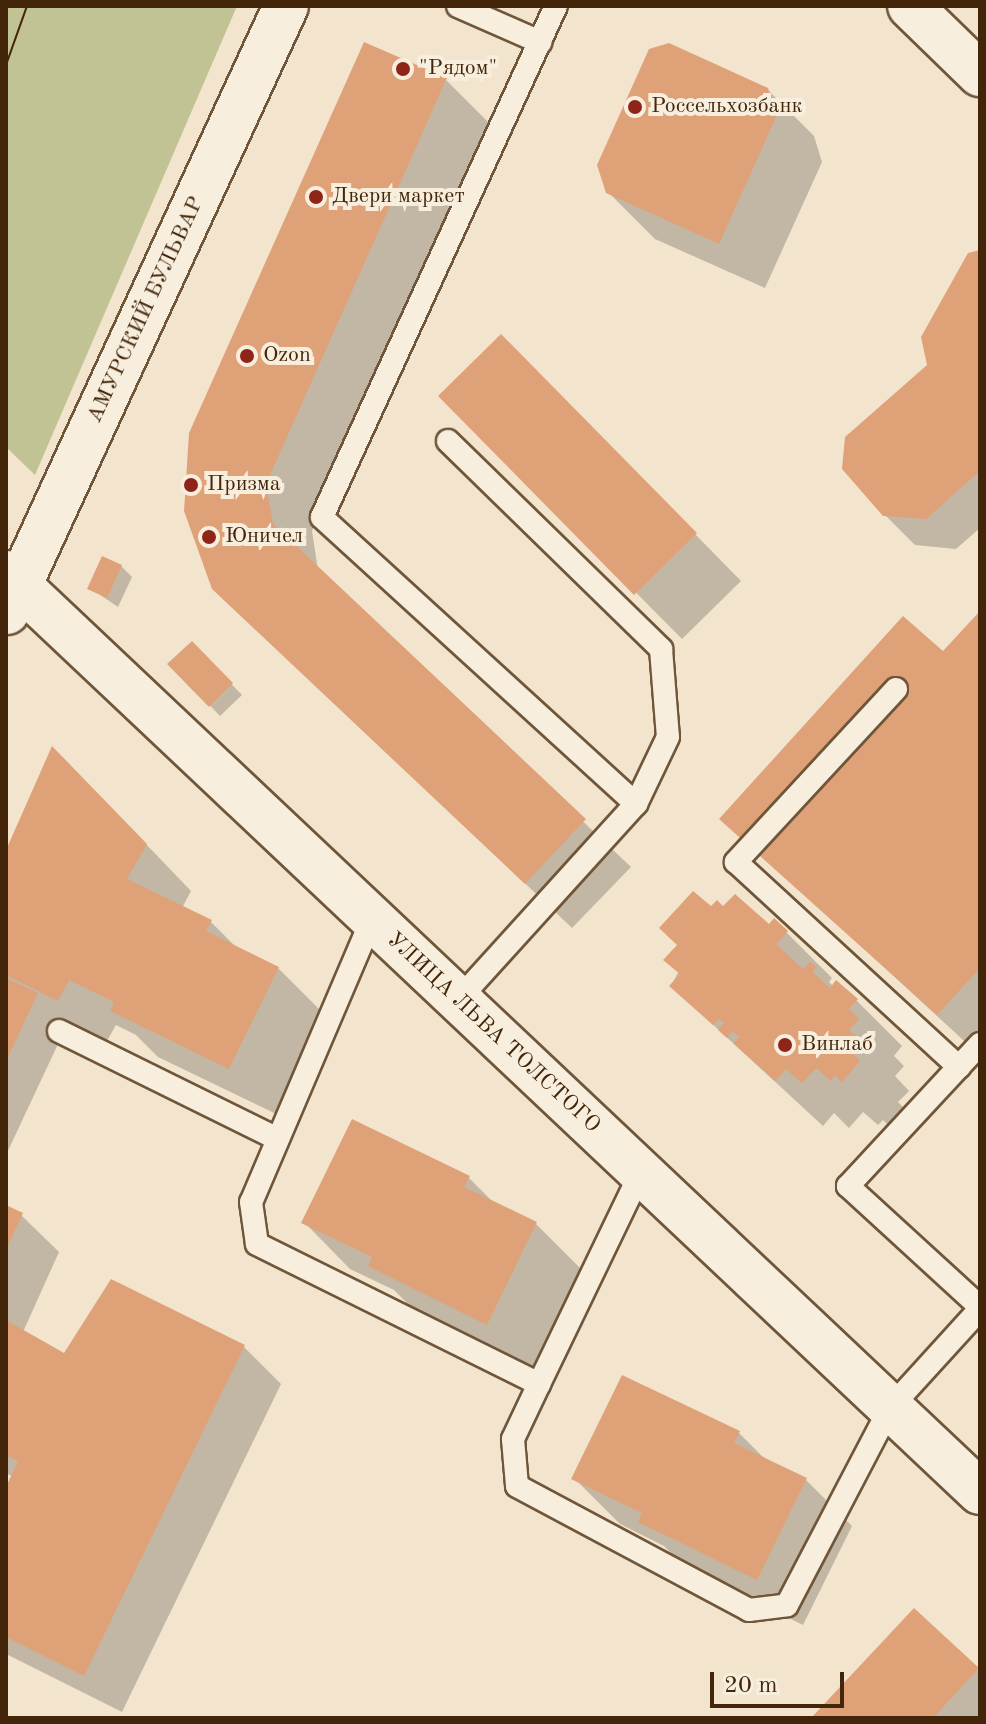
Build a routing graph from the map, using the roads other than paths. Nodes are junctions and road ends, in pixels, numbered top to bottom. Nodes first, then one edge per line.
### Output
1 (286, 6) edge
2 (458, 6) edge
3 (556, 6) edge
4 (910, 6) edge
5 (540, 42) junction
6 (980, 74) edge
7 (448, 441) dead end
8 (10, 592) edge
9 (896, 689) dead end
10 (636, 804) junction
11 (372, 919) junction
12 (458, 1000) junction
13 (59, 1031) dead end
14 (980, 1044) edge
15 (959, 1067) junction
16 (278, 1139) junction
17 (641, 1172) junction
18 (980, 1308) edge
19 (539, 1384) junction
20 (890, 1408) junction
21 (980, 1492) edge

1 - 8 street, АМУРСКИЙ БУЛЬВАР
2 - 5 lane
3 - 5 lane
4 - 6 street
5 - 10 lane
7 - 10 lane
8 - 11 street, УЛИЦА ЛЬВА ТОЛСТОГО
9 - 15 lane
10 - 12 lane
11 - 12 street, УЛИЦА ЛЬВА ТОЛСТОГО
11 - 16 lane
12 - 17 street, УЛИЦА ЛЬВА ТОЛСТОГО
13 - 16 lane
14 - 15 lane
15 - 18 lane
16 - 19 lane
17 - 19 lane
17 - 20 street, УЛИЦА ЛЬВА ТОЛСТОГО
18 - 20 lane
19 - 20 lane
20 - 21 street, УЛИЦА ЛЬВА ТОЛСТОГО

